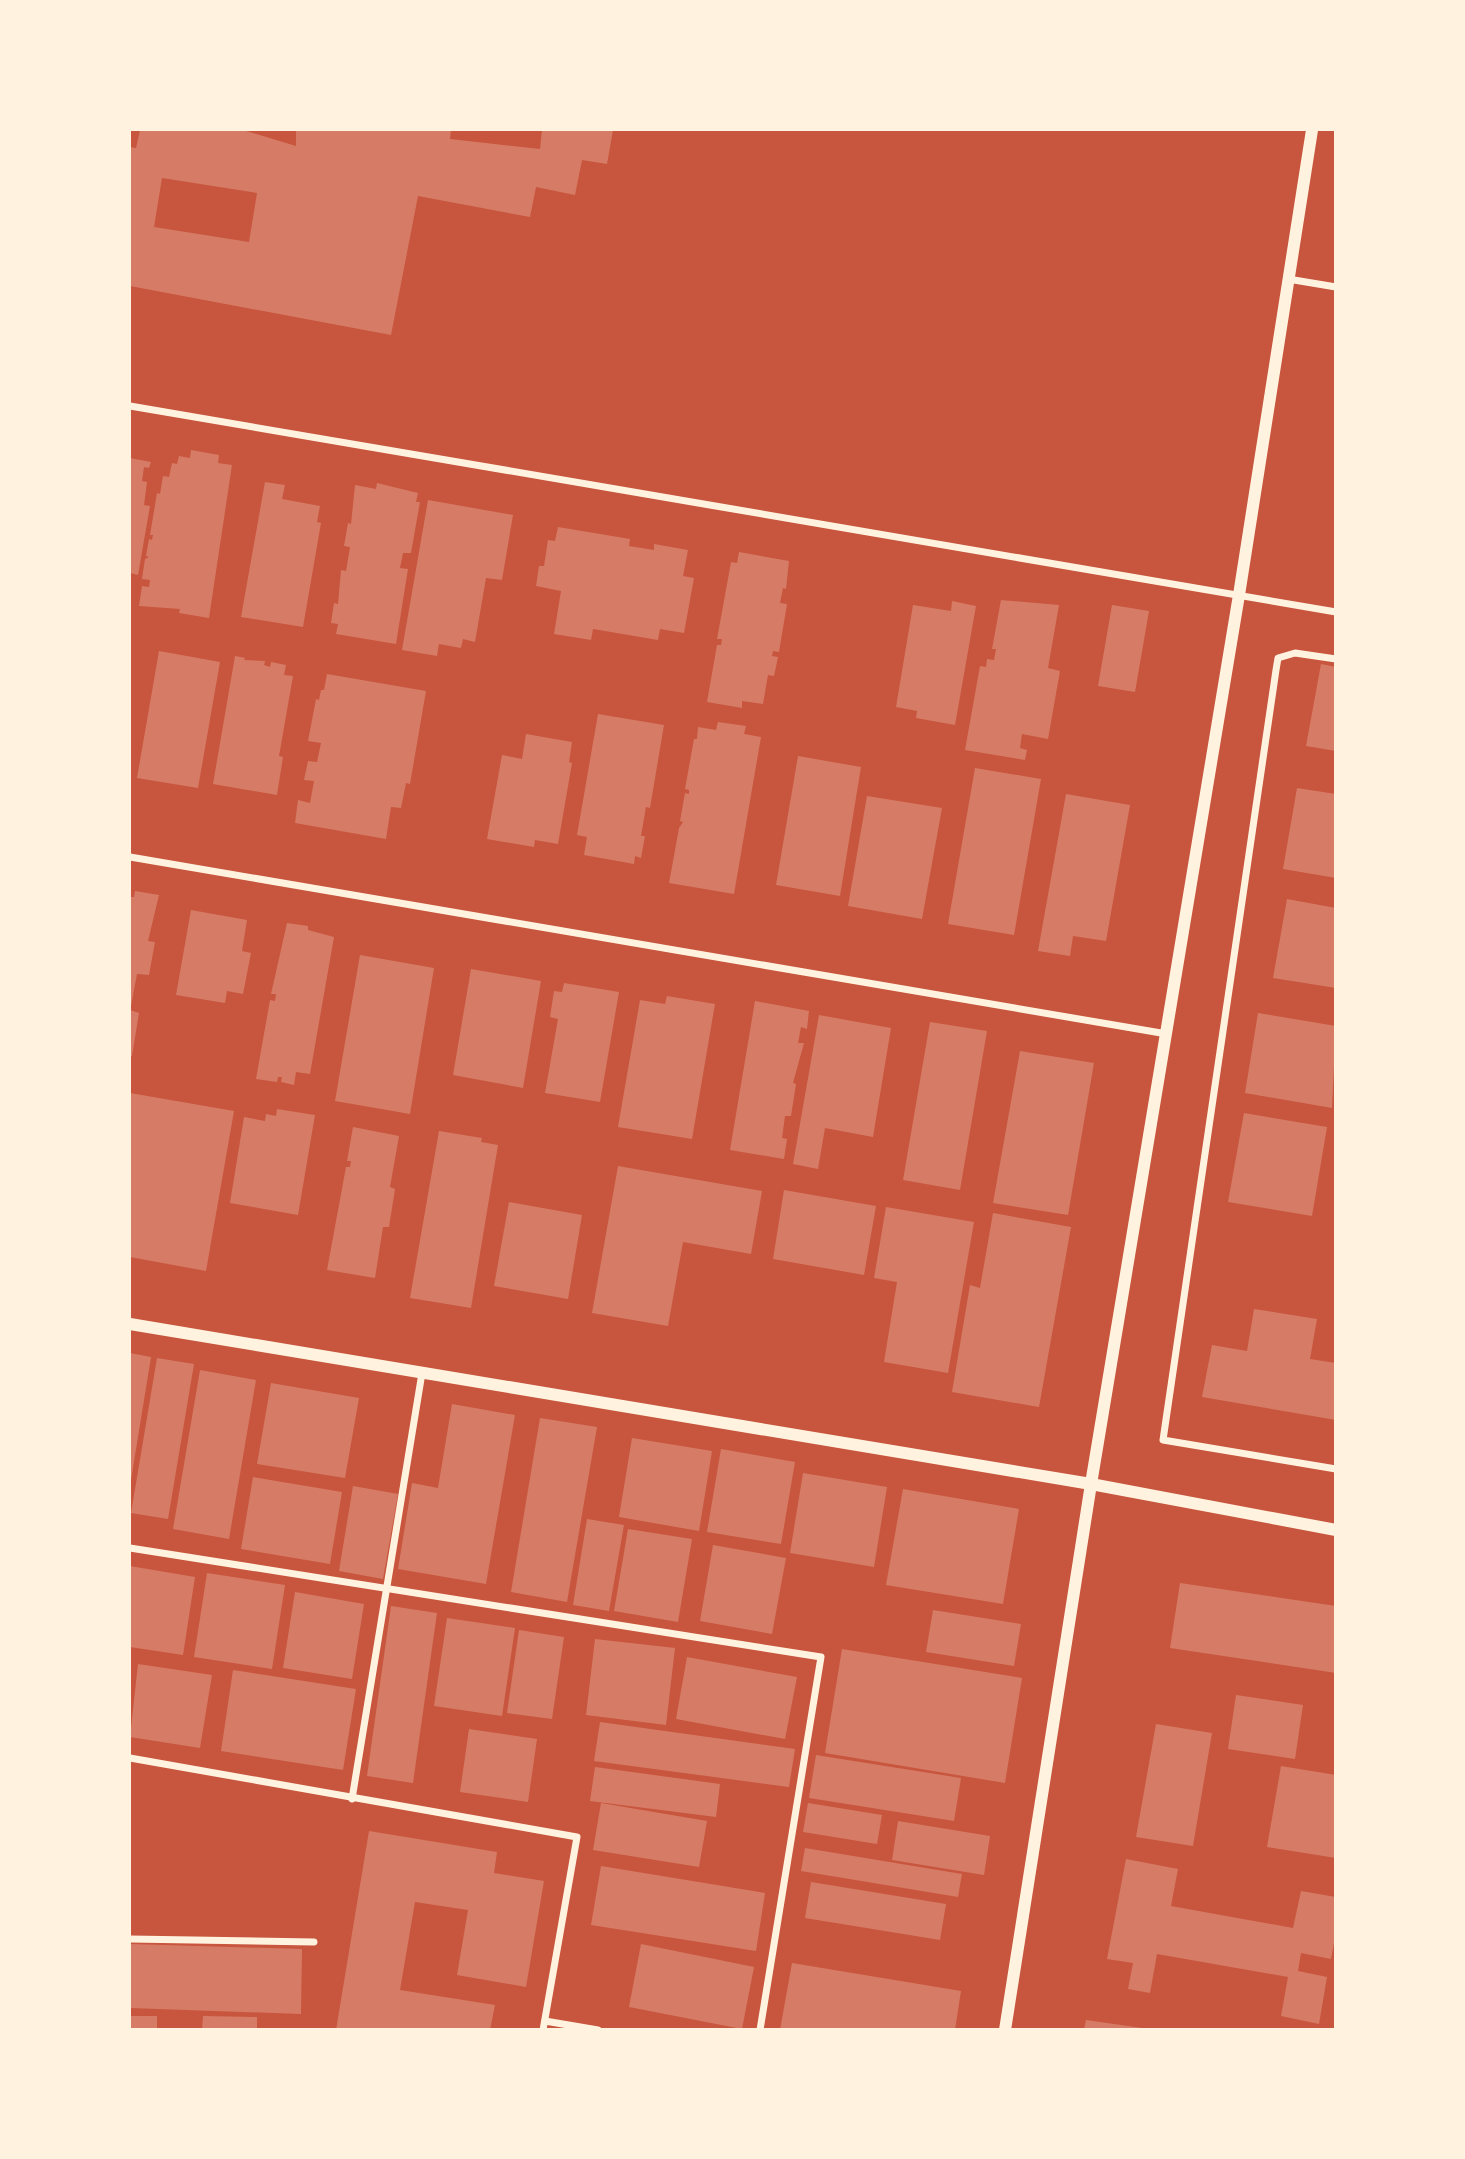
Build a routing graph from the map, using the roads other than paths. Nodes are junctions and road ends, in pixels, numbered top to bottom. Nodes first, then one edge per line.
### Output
1 (1312, 130) edge
2 (1287, 279) junction
3 (1335, 287) edge
4 (130, 406) edge
5 (1239, 595) junction
6 (1335, 612) edge
7 (1335, 659) edge
8 (130, 857) edge
9 (1167, 1034) junction
10 (130, 1324) edge
11 (422, 1373) junction
12 (1335, 1469) edge
13 (1091, 1485) junction
14 (1335, 1530) edge
15 (130, 1548) edge
16 (386, 1588) junction
17 (130, 1758) edge
18 (352, 1799) junction
19 (130, 1939) edge
20 (314, 1941) dead end
21 (544, 2025) edge
22 (598, 2029) edge
23 (760, 2029) edge
24 (1005, 2029) edge

1 - 2 street
2 - 3 street
2 - 5 street
4 - 5 street
5 - 6 street
5 - 9 street
7 - 12 street
8 - 9 street
9 - 13 street
10 - 11 street
11 - 13 street
11 - 16 street
13 - 14 street
13 - 24 street
15 - 16 street
16 - 18 street
16 - 23 street
17 - 18 street
18 - 21 street
19 - 20 street
21 - 22 street

